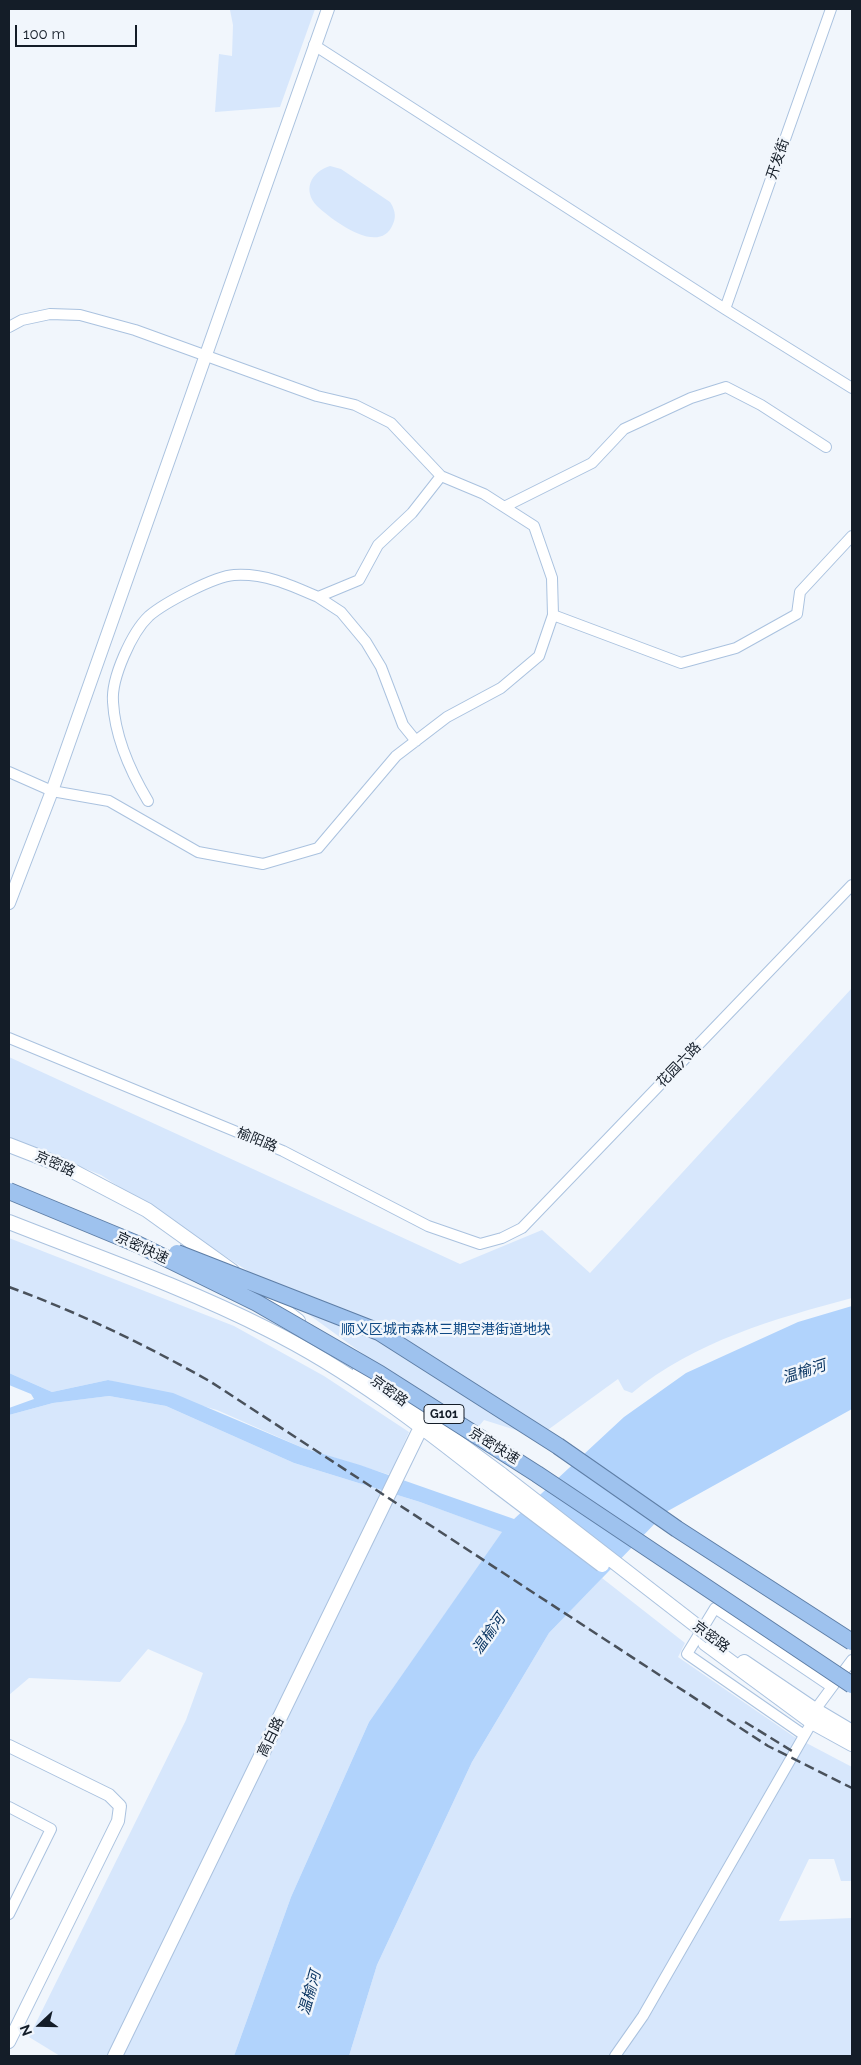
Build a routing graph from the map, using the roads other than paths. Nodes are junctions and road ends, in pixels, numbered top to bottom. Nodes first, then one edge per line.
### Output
1 (328, 9) edge
2 (830, 9) edge
3 (314, 45) junction
4 (725, 309) junction
5 (9, 327) edge
6 (204, 356) junction
7 (852, 388) edge
8 (826, 447) dead end
9 (441, 476) junction
10 (506, 506) dead end
11 (852, 536) edge
12 (318, 598) junction
13 (553, 615) junction
14 (416, 741) junction
15 (9, 772) edge
16 (52, 790) junction
17 (148, 801) dead end
18 (852, 885) edge
19 (9, 903) edge
20 (9, 1038) edge
21 (9, 1145) edge
22 (9, 1189) edge
23 (9, 1222) edge
24 (502, 1238) joint
25 (423, 1421) junction
26 (852, 1642) edge
27 (852, 1660) edge
28 (852, 1685) edge
29 (832, 1687) junction
30 (813, 1716) junction
31 (852, 1732) edge
32 (804, 1735) junction
33 (852, 1744) edge
34 (9, 1746) edge
35 (9, 1807) edge
36 (9, 1914) edge
37 (9, 2042) edge
38 (115, 2056) edge
39 (615, 2056) edge

1 - 3 street
2 - 4 street, 开发街
3 - 4 street
3 - 6 street
4 - 7 street
5 - 6 street
6 - 9 street
6 - 16 street
8 - 10 street
9 - 12 street
9 - 13 street
11 - 13 street
12 - 14 street
12 - 17 street
13 - 14 street
14 - 16 street
15 - 16 street
16 - 19 street
18 - 24 street, 花园六路
20 - 24 street, 榆阳路
21 - 25 main road, 京密路 / G101
22 - 26 highway, 京密快速 / G101, bridge
22 - 28 highway, 京密快速 / G101, bridge
23 - 25 main road, 京密路 / G101
25 - 30 main road, 京密路 / G101, bridge
25 - 38 main road, 高白路
27 - 29 street
29 - 30 street
29 - 32 street
30 - 31 main road, 京密路 / G101
30 - 32 street
30 - 33 main road, 京密路 / G101
32 - 39 street
34 - 37 street
35 - 36 street

